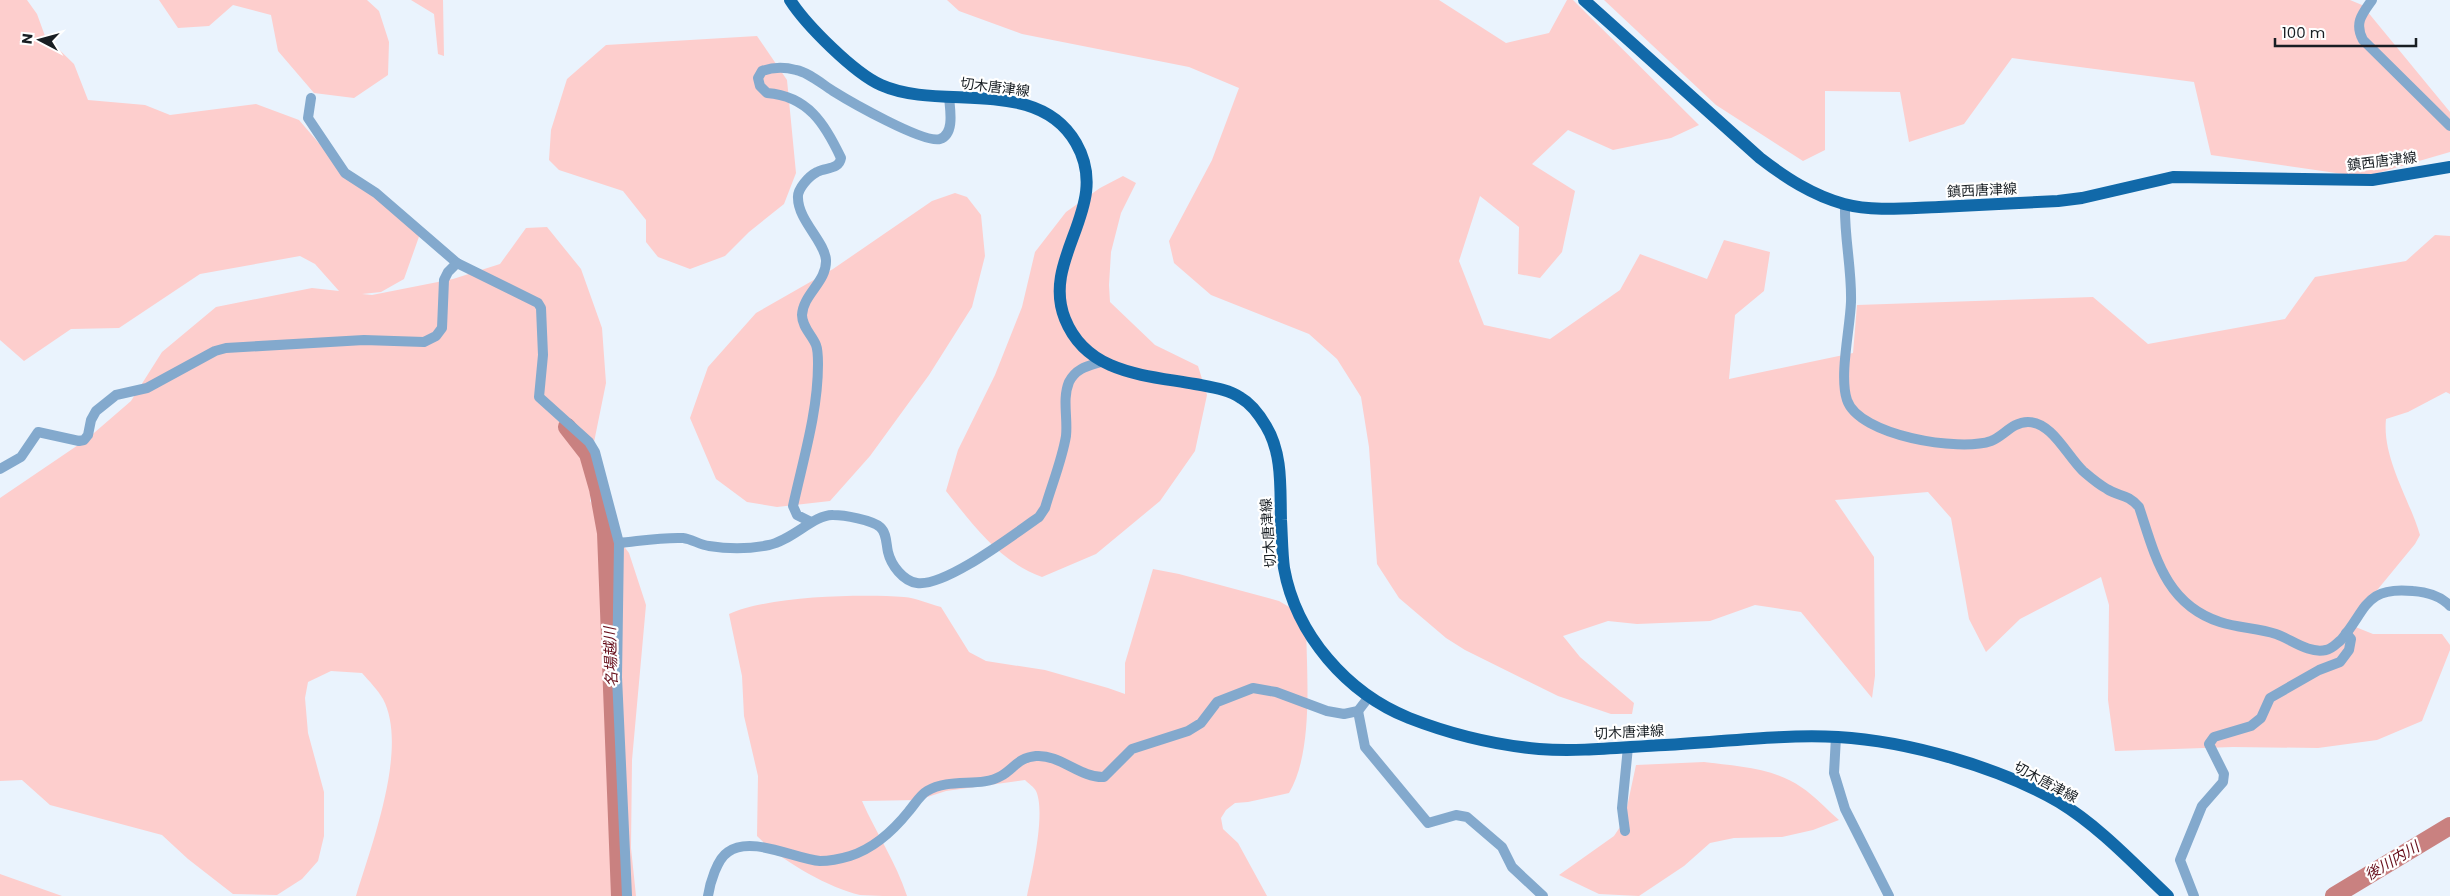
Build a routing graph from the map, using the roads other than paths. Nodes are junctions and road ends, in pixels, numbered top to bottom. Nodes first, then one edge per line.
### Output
1 (790, 0) edge
2 (1584, 0) edge
3 (2372, 0) edge
4 (949, 97) junction
5 (311, 98) dead end
6 (2450, 126) edge
7 (2450, 167) edge
8 (1844, 204) junction
9 (457, 263) junction
10 (1101, 362) junction
11 (0, 469) edge
12 (810, 522) junction
13 (619, 543) junction
14 (2450, 606) edge
15 (2346, 633) junction
16 (1368, 698) junction
17 (1358, 711) junction
18 (1836, 737) junction
19 (1628, 747) junction
20 (1626, 831) dead end
21 (627, 896) edge
22 (708, 896) edge
23 (1543, 896) edge
24 (1889, 896) edge
25 (2168, 896) edge
26 (2194, 896) edge

1 - 4 main road, 切木唐津線
2 - 8 main road, 鎮西唐津線
3 - 6 street
4 - 10 main road, 切木唐津線
4 - 12 street
5 - 9 street
7 - 8 main road, 鎮西唐津線
8 - 15 street
9 - 11 street
9 - 13 street
10 - 12 street
10 - 16 main road, 切木唐津線
12 - 13 street
13 - 21 street
14 - 15 street
15 - 26 street
16 - 17 street
16 - 19 main road, 切木唐津線
17 - 22 street
17 - 23 street
18 - 19 main road, 切木唐津線
18 - 24 street
18 - 25 main road, 切木唐津線
19 - 20 street

